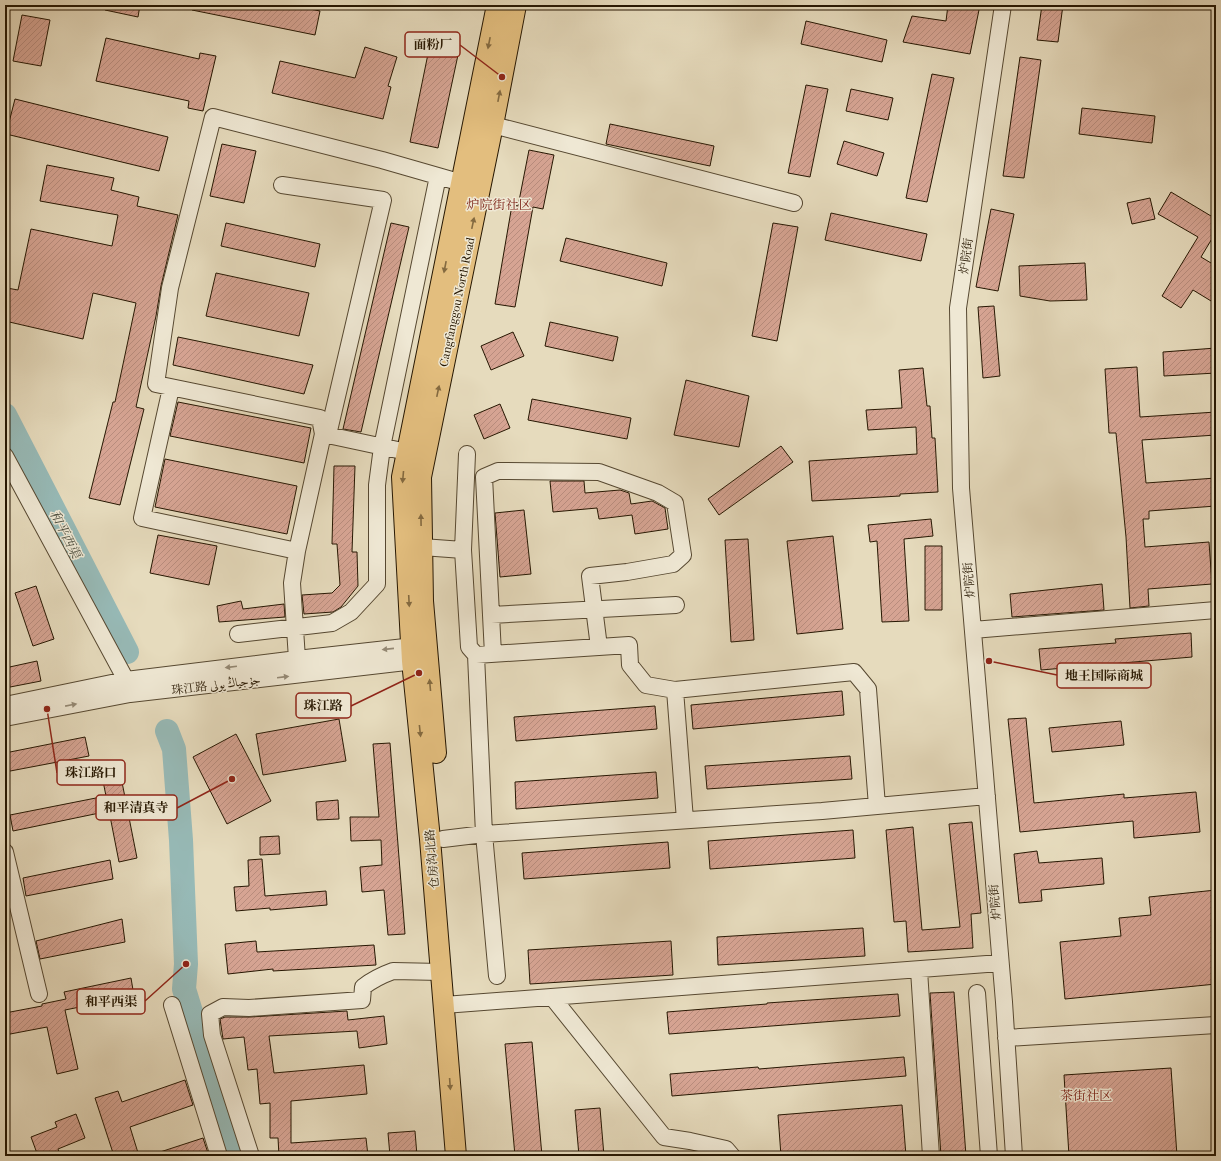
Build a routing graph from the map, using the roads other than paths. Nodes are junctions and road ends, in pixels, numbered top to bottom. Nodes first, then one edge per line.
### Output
1 (497, 5) edge
2 (516, 5) edge
3 (1003, 5) edge
4 (475, 115) junction
5 (493, 125) junction
6 (438, 176) junction
7 (462, 183) junction
8 (282, 185) dead end
9 (794, 203) dead end
10 (171, 388) junction
11 (326, 434) junction
12 (382, 447) junction
13 (407, 452) junction
14 (467, 454) dead end
15 (5, 456) edge
16 (422, 547) junction
17 (463, 550) junction
18 (297, 551) junction
19 (676, 605) dead end
20 (594, 609) junction
21 (1216, 610) edge
22 (491, 615) junction
23 (295, 626) junction
24 (973, 630) junction
25 (238, 634) dead end
26 (599, 647) junction
27 (419, 653) junction
28 (493, 654) junction
29 (476, 655) junction
30 (297, 659) junction
31 (128, 687) junction
32 (675, 690) junction
33 (5, 704) edge
34 (5, 718) edge
35 (987, 796) junction
36 (876, 806) junction
37 (686, 820) junction
38 (484, 834) junction
39 (443, 839) junction
40 (5, 852) edge
41 (1000, 963) junction
42 (919, 970) junction
43 (441, 972) junction
44 (497, 976) dead end
45 (977, 993) dead end
46 (38, 994) dead end
47 (552, 998) junction
48 (172, 1005) dead end
49 (450, 1005) junction
50 (1216, 1025) edge
51 (1006, 1038) junction
52 (219, 1156) edge
53 (250, 1156) edge
54 (456, 1156) edge
55 (468, 1156) edge
56 (732, 1156) edge
57 (931, 1156) edge
58 (989, 1156) edge
59 (1014, 1156) edge

1 -> 4 main road, Cangfanggou North Road
5 -> 2 main road, Cangfanggou North Road
3 - 24 street, 炉院街
4 - 5 street
4 - 7 main road, Cangfanggou North Road
5 - 9 street
16 -> 5 main road, Cangfanggou North Road
6 - 7 street
6 - 10 street
6 - 12 street
7 -> 13 main road, Cangfanggou North Road
8 - 11 street
10 - 11 street
10 - 18 street
11 - 12 street
11 - 18 street
12 - 13 street
12 - 23 street
13 -> 27 main road, Cangfanggou North Road
14 - 17 street
15 - 31 street
16 - 17 street
16 - 27 main road, 仓房沟北路
17 - 29 street
18 - 23 street
19 - 20 street
20 - 22 street
20 - 22 street
20 - 26 street
21 - 24 street
22 - 28 street
23 - 25 street
23 - 30 street
24 - 35 street, 炉院街
26 - 28 street
26 - 32 street
27 -> 30 street, 珠江路 جۇجياڭ يولى
31 -> 27 street, 珠江路 جۇجياڭ يولى
39 -> 27 main road, 仓房沟北路
27 -> 43 main road, 仓房沟北路
28 - 29 street
29 - 38 street
30 -> 31 street, 珠江路 جۇجياڭ يولى
31 - 33 street, 珠江路 جۇجياڭ يولى
34 -> 31 street, 珠江路 جۇجياڭ يولى
32 - 36 street
32 - 37 street
35 - 36 street
35 - 41 street, 炉院街
36 - 37 street
37 - 38 street
38 - 39 street
38 - 44 street
39 - 49 main road, 仓房沟北路
40 - 46 street
41 - 42 street
41 - 51 street, 炉院街
42 - 47 street
42 - 57 street
43 - 49 main road, 仓房沟北路
43 - 53 street
45 - 58 street
47 - 49 street
47 - 56 street
48 - 52 street
49 -> 54 main road, 仓房沟北路
49 - 55 main road, 仓房沟北路
50 - 51 street
51 - 59 street, 炉院街

